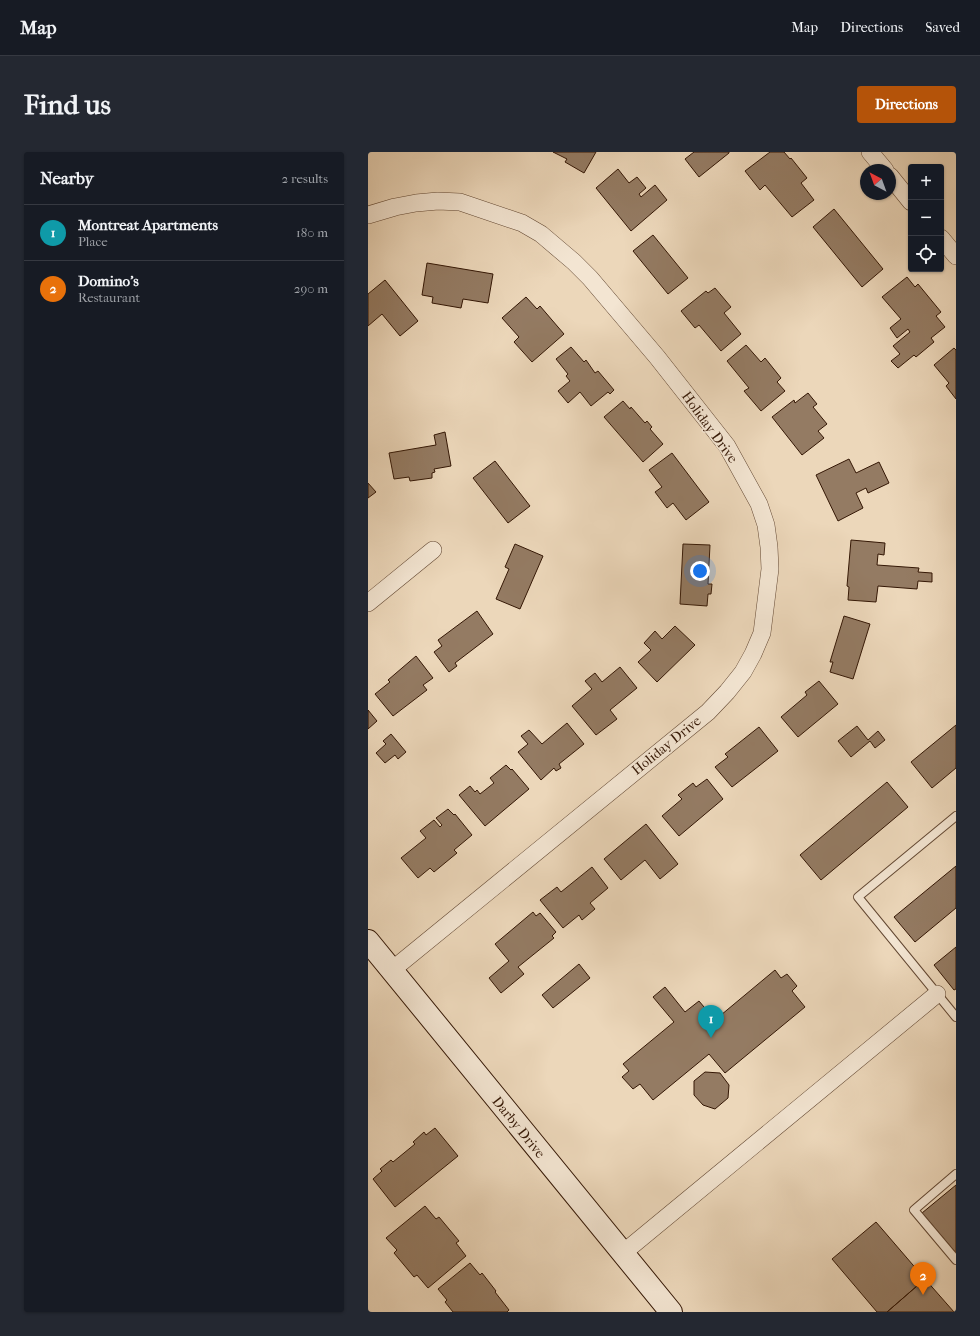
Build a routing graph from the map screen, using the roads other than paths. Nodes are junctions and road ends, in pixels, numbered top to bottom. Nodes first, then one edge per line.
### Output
1 (870, 152) edge
2 (880, 164) edge
3 (896, 183) edge
4 (909, 200) edge
5 (368, 215) edge
6 (944, 242) edge
7 (956, 256) edge
8 (433, 550) dead end
9 (368, 603) edge
10 (956, 816) edge
11 (368, 941) edge
12 (392, 970) junction
13 (937, 994) junction
14 (956, 1017) edge
15 (956, 1174) edge
16 (623, 1253) junction
17 (956, 1260) edge
18 (671, 1312) edge

1 - 2 street
3 - 4 street
5 - 12 street, Holiday Drive
6 - 7 street
8 - 9 street
10 - 13 lane
11 - 12 main road, Darby Drive
12 - 16 main road, Darby Drive
13 - 14 lane
13 - 16 street
15 - 17 lane
16 - 18 main road, Darby Drive

